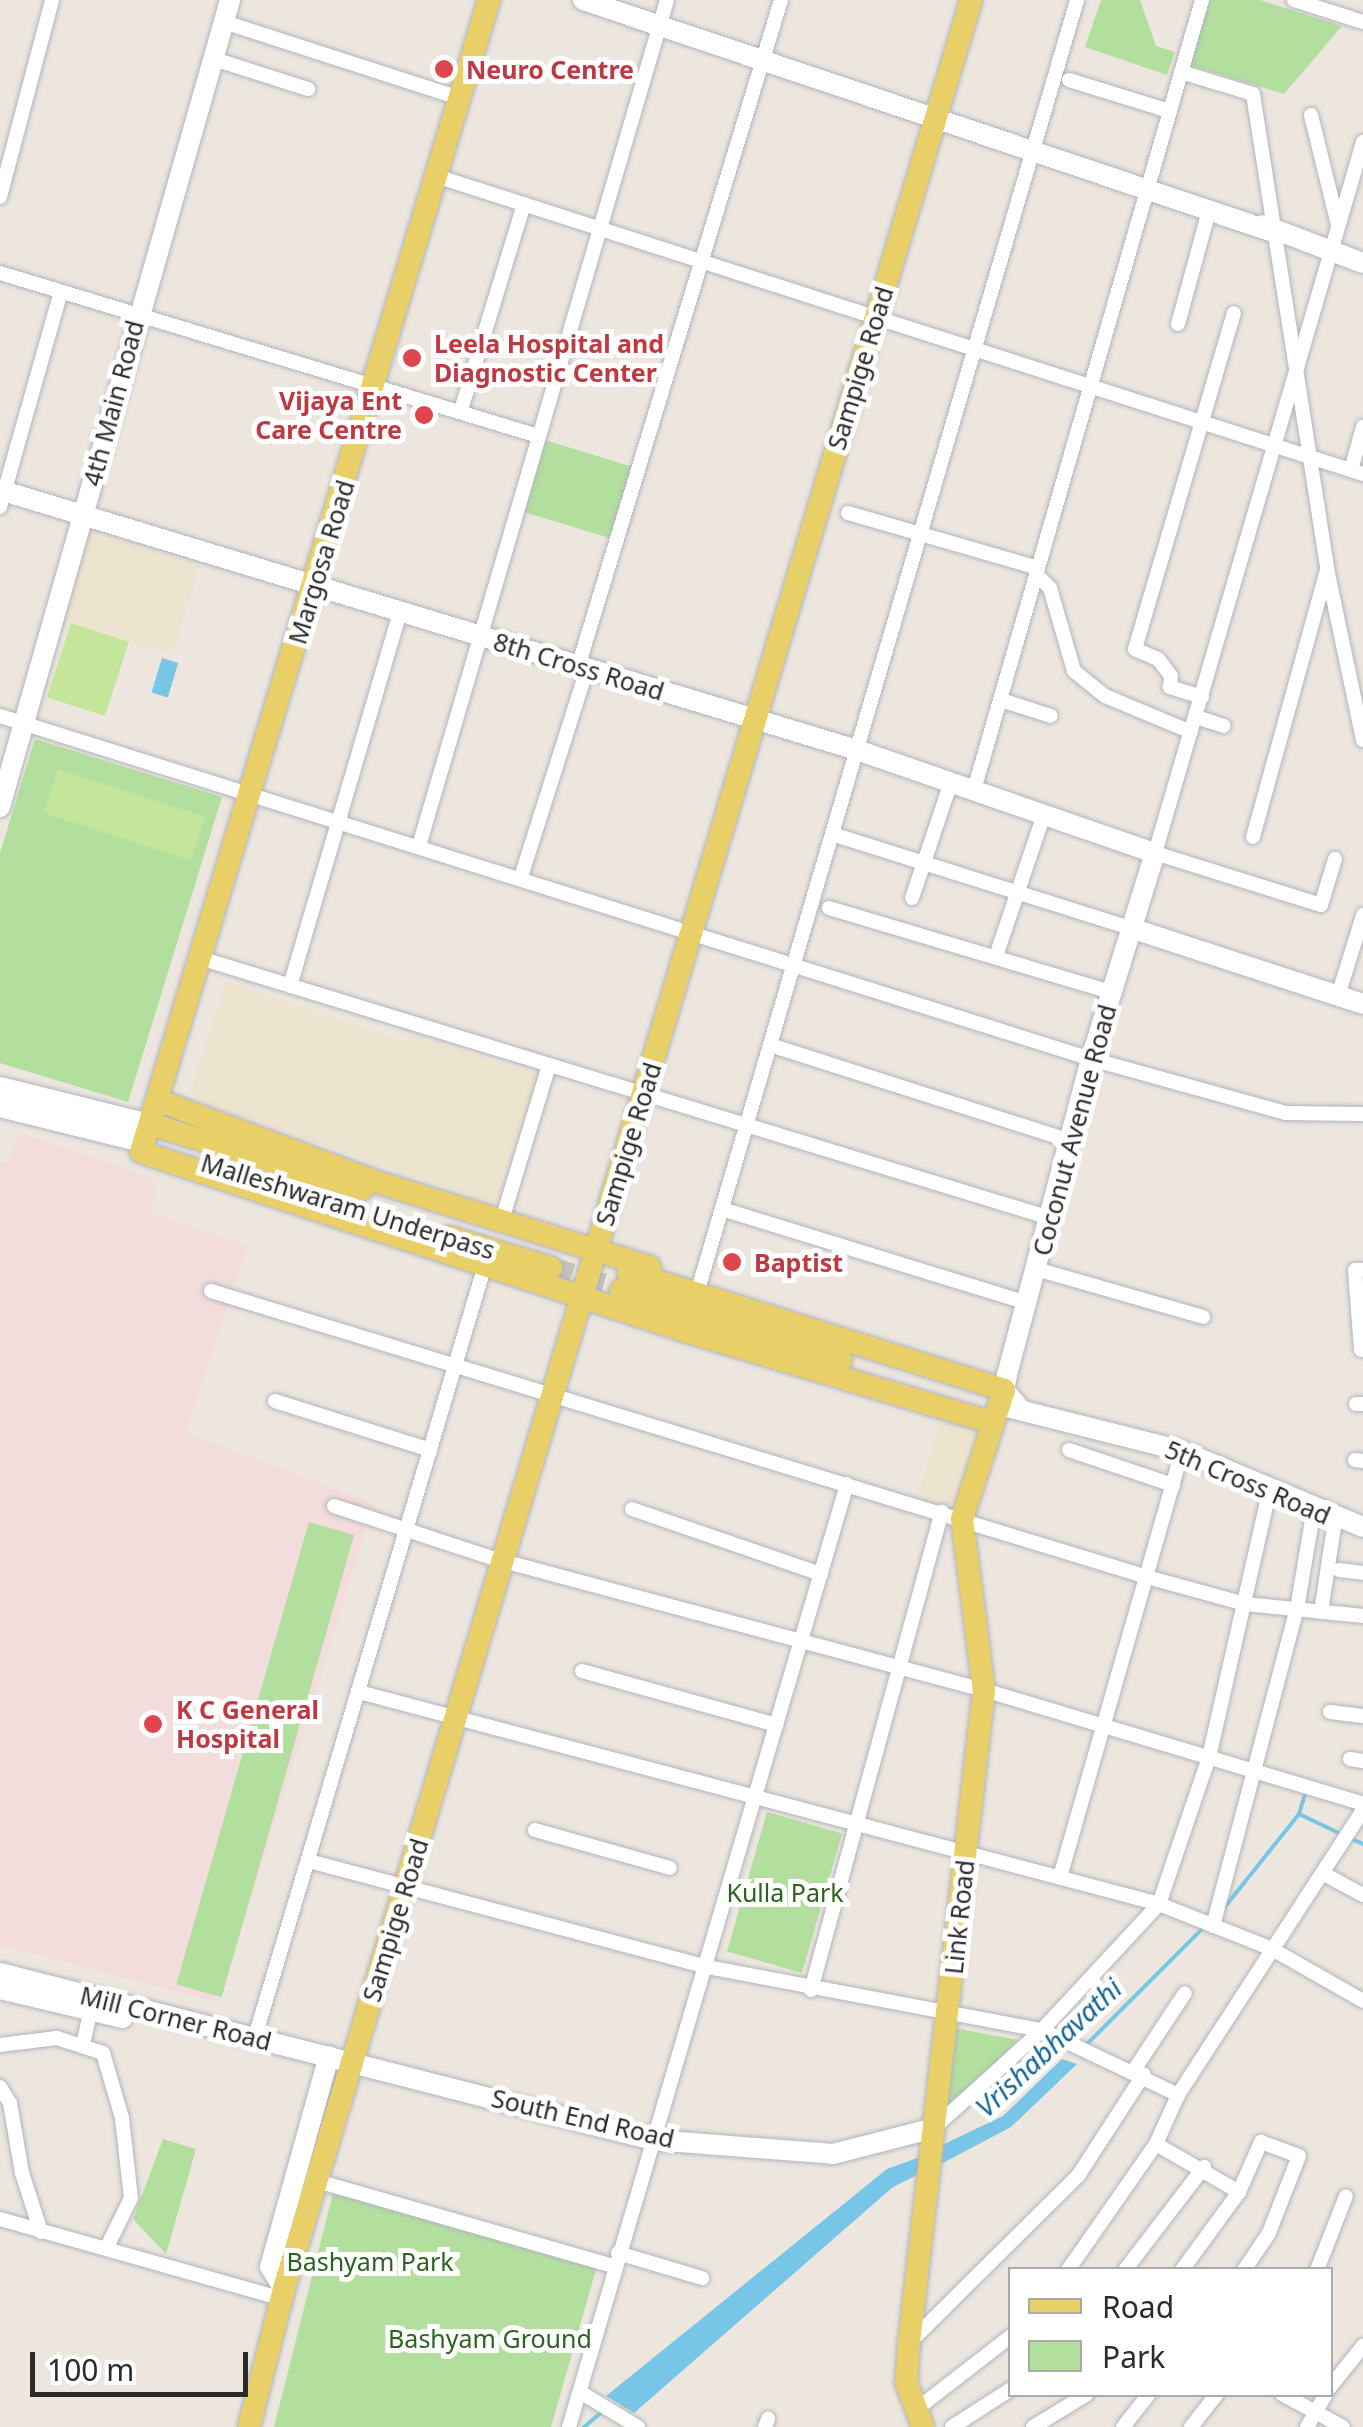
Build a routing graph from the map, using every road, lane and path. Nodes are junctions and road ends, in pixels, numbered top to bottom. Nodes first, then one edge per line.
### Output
1 (52, 0) edge
2 (230, 0) edge
3 (489, 0) edge
4 (667, 0) edge
5 (780, 0) edge
6 (971, 0) edge
7 (1078, 0) edge
8 (1202, 0) edge
9 (1294, 0) edge
10 (594, 2) edge
11 (224, 22) junction
12 (1363, 22) edge
13 (659, 25) junction
14 (214, 58) junction
15 (762, 62) junction
16 (1181, 72) junction
17 (1061, 78) junction
18 (308, 89) dead end
19 (460, 98) junction
20 (1169, 111) junction
21 (1311, 115) dead end
22 (935, 120) junction
23 (1363, 142) edge
24 (1033, 152) junction
25 (436, 176) junction
26 (1148, 191) junction
27 (0, 196) edge
28 (524, 204) junction
29 (1208, 214) junction
30 (1338, 225) junction
31 (599, 228) junction
32 (1274, 232) junction
33 (1330, 251) junction
34 (701, 262) junction
35 (1363, 264) edge
36 (0, 273) edge
37 (61, 292) junction
38 (1234, 313) dead end
39 (137, 315) junction
40 (876, 316) junction
41 (1178, 324) dead end
42 (975, 348) junction
43 (1298, 369) junction
44 (375, 382) junction
45 (1090, 386) junction
46 (460, 410) junction
47 (1201, 422) junction
48 (1363, 427) edge
49 (535, 435) junction
50 (1278, 447) junction
51 (1310, 457) junction
52 (1357, 472) edge
53 (2, 496) edge
54 (848, 513) dead end
55 (83, 515) junction
56 (920, 534) junction
57 (1326, 569) junction
58 (1037, 571) junction
59 (314, 585) junction
60 (400, 613) junction
61 (477, 635) junction
62 (583, 668) junction
63 (1202, 697) junction
64 (1001, 700) junction
65 (0, 716) edge
66 (1050, 716) dead end
67 (755, 720) junction
68 (24, 723) junction
69 (1194, 725) junction
70 (1224, 726) dead end
71 (1363, 740) edge
72 (857, 750) junction
73 (951, 782) junction
74 (974, 790) junction
75 (252, 794) junction
76 (0, 807) edge
77 (1044, 814) junction
78 (338, 821) junction
79 (832, 834) junction
80 (1253, 837) dead end
81 (418, 846) junction
82 (1155, 853) junction
83 (1335, 859) dead end
84 (924, 863) junction
85 (520, 878) junction
86 (1018, 892) junction
87 (912, 898) dead end
88 (829, 908) dead end
89 (1363, 915) edge
90 (1131, 928) junction
91 (692, 930) junction
92 (996, 956) junction
93 (203, 959) junction
94 (794, 963) junction
95 (290, 986) junction
96 (1111, 992) junction
97 (1338, 996) junction
98 (1363, 1004) edge
99 (770, 1044) junction
100 (1092, 1059) junction
101 (549, 1066) junction
102 (0, 1088) edge
103 (642, 1094) junction
104 (160, 1102) junction
105 (0, 1107) edge
106 (1363, 1114) edge
107 (746, 1127) junction
108 (146, 1140) junction
109 (1071, 1141) junction
110 (722, 1209) junction
111 (1050, 1218) junction
112 (502, 1220) junction
113 (596, 1250) junction
114 (554, 1259) tunnel mouth
115 (485, 1265) junction
116 (1036, 1269) junction
117 (1363, 1270) edge
118 (700, 1283) junction
119 (211, 1291) dead end
120 (582, 1298) junction
121 (1027, 1302) junction
122 (1203, 1317) dead end
123 (1361, 1350) edge
124 (455, 1366) junction
125 (551, 1398) junction
126 (1004, 1400) junction
127 (274, 1401) dead end
128 (430, 1450) junction
129 (1070, 1450) dead end
130 (1182, 1451) junction
131 (847, 1484) junction
132 (1173, 1484) junction
133 (1270, 1489) junction
134 (334, 1506) dead end
135 (1314, 1508) junction
136 (632, 1509) dead end
137 (952, 1515) junction
138 (1335, 1520) junction
139 (1363, 1527) edge
140 (406, 1531) junction
141 (502, 1560) junction
142 (1339, 1570) dead end
143 (1363, 1573) edge
144 (821, 1574) junction
145 (1147, 1577) junction
146 (1244, 1604) junction
147 (1297, 1609) junction
148 (1321, 1612) junction
149 (1363, 1616) edge
150 (802, 1640) junction
151 (901, 1667) junction
152 (582, 1671) dead end
153 (984, 1690) junction
154 (359, 1692) junction
155 (1330, 1712) dead end
156 (1363, 1716) edge
157 (454, 1722) junction
158 (777, 1724) junction
159 (1104, 1726) junction
160 (1208, 1757) junction
161 (1252, 1770) junction
162 (756, 1799) junction
163 (1363, 1807) edge
164 (858, 1823) junction
165 (535, 1830) dead end
166 (966, 1852) junction
167 (309, 1861) junction
168 (670, 1868) dead end
169 (1324, 1874) junction
170 (1060, 1878) junction
171 (405, 1886) junction
172 (1363, 1895) edge
173 (1159, 1904) junction
174 (1213, 1926) junction
175 (1272, 1950) junction
176 (707, 1967) junction
177 (0, 1973) edge
178 (0, 1989) edge
179 (811, 1990) junction
180 (1184, 1994) dead end
181 (1363, 2001) edge
182 (92, 2004) junction
183 (948, 2015) junction
184 (1042, 2030) junction
185 (255, 2038) junction
186 (83, 2044) junction
187 (0, 2045) edge
188 (339, 2066) junction
189 (1139, 2072) junction
190 (0, 2087) edge
191 (1178, 2095) junction
192 (654, 2140) junction
193 (1156, 2144) junction
194 (932, 2148) junction
195 (1204, 2167) junction
196 (317, 2180) junction
197 (1239, 2192) junction
198 (1346, 2196) dead end
199 (0, 2219) edge
200 (41, 2232) junction
201 (108, 2245) junction
202 (616, 2260) junction
203 (1070, 2267) edge
204 (1127, 2267) edge
205 (1184, 2267) edge
206 (1246, 2267) edge
207 (1317, 2267) edge
208 (702, 2278) dead end
209 (284, 2294) junction
210 (1008, 2338) edge
211 (909, 2343) junction
212 (1363, 2346) edge
213 (1333, 2382) edge
214 (1008, 2391) edge
215 (580, 2392) junction
216 (1082, 2397) edge
217 (1146, 2397) edge
218 (1214, 2397) edge
219 (1288, 2397) edge
220 (1324, 2397) edge
221 (1315, 2411) junction
222 (918, 2420) edge
223 (1194, 2426) edge
224 (249, 2427) edge
225 (568, 2427) edge
226 (638, 2427) edge
227 (952, 2427) edge
228 (1034, 2427) edge
229 (1123, 2427) edge
230 (1307, 2427) edge
231 (1343, 2427) edge

1 - 27 street
2 - 11 street, 4th Main Road
3 - 19 main road, Margosa Road
4 - 13 street
5 - 15 street
6 - 22 main road, Sampige Road
7 - 17 street
8 - 16 street
9 - 12 street
10 - 13 street
11 - 14 street, 4th Main Road
11 - 19 street
13 - 15 street
13 - 31 street
14 - 18 street
14 - 39 street, 4th Main Road
15 - 22 street
15 - 34 street
16 - 20 street
16 - 32 street
17 - 20 street
17 - 24 street
19 - 25 main road, Margosa Road
20 - 26 street
21 - 30 street
22 - 24 street
22 - 40 main road, Sampige Road
23 - 30 street
24 - 26 street
24 - 42 street
25 - 28 street
25 - 44 main road, Margosa Road
26 - 29 street
26 - 32 street
26 - 45 street
28 - 31 street
28 - 46 street
29 - 32 street
29 - 41 street
30 - 33 street
31 - 34 street
31 - 49 street
32 - 33 street
32 - 43 street
33 - 35 street
33 - 43 street
34 - 40 street
34 - 62 street
36 - 37 street
37 - 39 street
37 - 53 street
38 - 47 street
39 - 44 street
39 - 55 street, 4th Main Road
40 - 42 street
40 - 67 main road, Sampige Road
42 - 45 street
42 - 56 street
43 - 50 street
43 - 51 street
44 - 46 street
44 - 59 main road, Margosa Road
45 - 47 street
45 - 58 street
46 - 49 street
47 - 50 street
47 - 63 street
48 - 52 street
49 - 61 street
50 - 51 street
50 - 63 street
51 - 52 street
51 - 57 street
53 - 55 street, 8th Cross Road
54 - 56 street
55 - 59 street, 8th Cross Road
55 - 68 street, 4th Main Road
56 - 58 street
56 - 72 street
57 - 71 street
57 - 80 street
58 - 64 street
58 - 69 street
59 - 60 street, 8th Cross Road
59 - 75 main road, Margosa Road
60 - 61 street, 8th Cross Road
60 - 78 street
61 - 62 street, 8th Cross Road
61 - 81 street
62 - 67 street, 8th Cross Road
62 - 85 street
63 - 69 street
64 - 66 street
64 - 74 street
65 - 68 street
67 - 72 street, 8th Cross Road
67 - 91 main road, Sampige Road
68 - 75 street
68 - 76 street, 4th Main Road
69 - 70 street
69 - 82 street
72 - 73 street, 8th Cross Road
72 - 79 street
73 - 74 street, 8th Cross Road
73 - 84 street
74 - 77 street, 8th Cross Road
75 - 78 street
75 - 93 main road, Margosa Road
77 - 82 street, 8th Cross Road
77 - 86 street
78 - 81 street
78 - 95 street
79 - 84 street
79 - 94 street
81 - 85 street
82 - 83 street
82 - 90 street, Coconut Avenue Road
84 - 86 street
84 - 87 street
85 - 91 street
86 - 90 street
86 - 92 street
88 - 92 street
89 - 97 street
90 - 96 street, Coconut Avenue Road
90 - 97 street
91 - 94 street
91 - 103 main road, Sampige Road
92 - 96 street
93 - 95 street
93 - 104 main road, Margosa Road
94 - 99 street
94 - 100 street
95 - 101 street
96 - 100 street, Coconut Avenue Road
97 - 98 street
99 - 107 street
99 - 109 street
100 - 106 street
100 - 109 street, Coconut Avenue Road
101 - 103 street
101 - 112 street
102 - 108 street
103 - 107 street
103 - 113 main road, Sampige Road
104 - 108 main road, Margosa Road
104 - 112 main road
105 - 108 street
107 - 110 street
107 - 111 street
108 - 114 main road, Malleshwaram Underpass
108 - 115 main road
109 - 111 street, Coconut Avenue Road
110 - 118 street
110 - 121 street
111 - 116 street, Coconut Avenue Road
112 - 113 main road
113 - 118 main road
113 - 120 main road, Sampige Road
115 - 120 main road
115 - 124 street
116 - 121 street, Coconut Avenue Road
116 - 122 street
117 - 123 street
118 - 126 main road
119 - 124 street
120 - 125 main road, Sampige Road
120 - 126 main road
121 - 126 street, Coconut Avenue Road
124 - 125 street
124 - 128 street
125 - 131 street
125 - 141 main road, Sampige Road
126 - 126 main road, 5th Cross Road
126 - 130 street, 5th Cross Road
126 - 137 main road, Link Road
127 - 128 street
128 - 140 street
129 - 132 street
130 - 132 street
130 - 133 street, 5th Cross Road
131 - 137 street
131 - 144 street
132 - 145 street
133 - 135 street, 5th Cross Road
133 - 146 street
134 - 140 street
135 - 138 street, 5th Cross Road
135 - 147 street
136 - 144 street
137 - 145 street
137 - 151 street
137 - 153 main road, Link Road
138 - 139 street, 5th Cross Road
138 - 148 street
140 - 141 street
140 - 154 street
141 - 150 street
141 - 157 main road, Sampige Road
142 - 143 street
144 - 150 street
145 - 146 street
145 - 159 street
146 - 147 street
146 - 160 street
147 - 148 street
147 - 161 street
148 - 149 street
150 - 151 street
150 - 158 street
151 - 153 street
151 - 164 street
152 - 158 street
153 - 159 street
153 - 166 main road, Link Road
154 - 157 street
154 - 167 street
155 - 156 street
157 - 162 street
157 - 171 main road, Sampige Road
158 - 162 street
159 - 160 street
159 - 170 street
160 - 161 street
160 - 173 street
161 - 163 street
161 - 174 street
162 - 164 street
162 - 176 street
163 - 169 street
164 - 166 street
164 - 179 street
165 - 168 street
166 - 170 street
166 - 183 main road, Link Road
167 - 171 street
167 - 185 street
169 - 172 street
169 - 175 street
170 - 173 street
171 - 176 street
171 - 188 main road, Sampige Road
173 - 174 street
173 - 184 street
174 - 175 street
175 - 181 street
175 - 191 street
176 - 179 street
176 - 192 street
177 - 182 street, Mill Corner Road
178 - 182 street, Mill Corner Road
179 - 183 street
180 - 189 street
182 - 185 street, Mill Corner Road
182 - 186 street
182 - 188 street, Mill Corner Road
183 - 184 street
183 - 194 main road, Link Road
184 - 189 street
184 - 194 street
185 - 188 street, Mill Corner Road
186 - 187 street
186 - 201 street
188 - 192 street, South End Road
188 - 196 main road, Sampige Road
188 - 209 street, Sampige Road
189 - 191 street
189 - 211 street
190 - 200 street
191 - 193 street
192 - 194 street, South End Road
192 - 202 street
193 - 195 street
193 - 203 street
194 - 211 main road, Link Road
195 - 197 street
195 - 204 street
196 - 202 street
196 - 209 main road, Sampige Road
197 - 205 street
197 - 206 street
198 - 207 street
199 - 200 street
200 - 201 street
201 - 209 street
202 - 208 street
202 - 215 street
209 - 224 main road, Sampige Road
210 - 222 street
211 - 222 main road, Link Road
212 - 213 street
214 - 227 street
215 - 225 street
215 - 226 street
216 - 228 street
217 - 229 street
218 - 223 street
219 - 221 street
220 - 221 street
221 - 230 street
221 - 231 street

